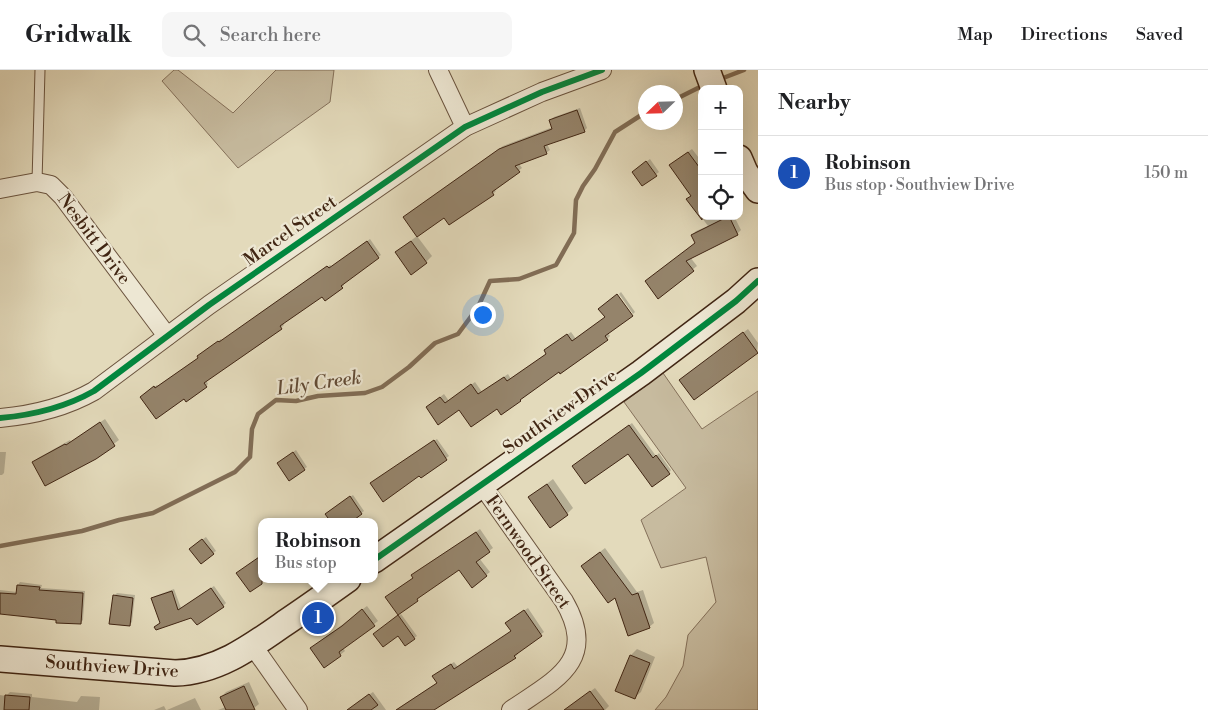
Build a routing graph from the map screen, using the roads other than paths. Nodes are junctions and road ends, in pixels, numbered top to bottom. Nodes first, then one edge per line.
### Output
1 (40, 70) edge
2 (438, 70) edge
3 (602, 70) edge
4 (707, 70) edge
5 (713, 85) edge
6 (465, 127) junction
7 (743, 167) edge
8 (37, 182) junction
9 (0, 189) edge
10 (758, 190) edge
11 (758, 281) edge
12 (167, 336) junction
13 (0, 418) edge
14 (482, 485) junction
15 (378, 557) edge
16 (342, 583) edge
17 (253, 646) junction
18 (0, 659) edge
19 (298, 710) edge
20 (511, 710) edge

1 - 8 lane
2 - 6 street
3 - 6 street, Marcel Street
4 - 5 street
6 - 12 street, Marcel Street
7 - 10 street
8 - 9 street, Nesbitt Drive
8 - 12 street, Nesbitt Drive
11 - 14 street, Southview Drive
12 - 13 street, Marcel Street
14 - 15 street, Southview Drive
14 - 20 street, Fernwood Street
16 - 17 street, Southview Drive
17 - 18 street, Southview Drive
17 - 19 street

